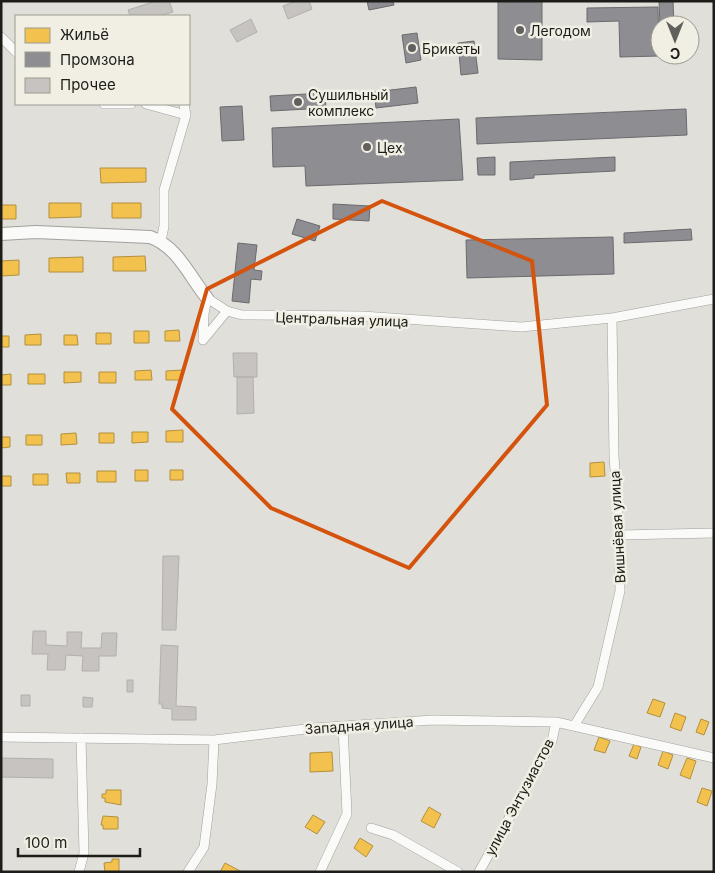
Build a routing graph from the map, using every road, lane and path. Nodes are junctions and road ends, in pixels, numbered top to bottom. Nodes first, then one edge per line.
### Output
1 (1, 37) edge
2 (15, 51) edge
3 (150, 105) edge
4 (184, 105) edge
5 (186, 115) junction
6 (1, 234) edge
7 (161, 241) junction
8 (207, 298) junction
9 (714, 299) edge
10 (227, 311) junction
11 (612, 318) junction
12 (714, 533) edge
13 (619, 535) junction
14 (556, 722) junction
15 (343, 726) junction
16 (574, 726) junction
17 (1, 737) edge
18 (81, 738) junction
19 (214, 740) junction
20 (714, 758) edge
21 (371, 828) dead end
22 (79, 872) edge
23 (188, 872) edge
24 (320, 872) edge
25 (458, 872) edge
26 (479, 872) edge

1 - 2 street
3 - 5 street
4 - 5 street
5 - 7 street
6 - 7 street
7 - 8 street, Центральная улица
8 - 10 street, Центральная улица
8 - 10 street
9 - 11 street, Центральная улица
10 - 11 street, Центральная улица
11 - 13 street, Вишнёвая улица
12 - 13 street
13 - 16 street, Вишнёвая улица
14 - 15 street, Западная улица
14 - 16 street, Западная улица
14 - 26 street, улица Энтузиастов
15 - 19 street, Западная улица
15 - 24 street
16 - 20 street, Западная улица
17 - 18 street, Западная улица
18 - 19 street, Западная улица
18 - 22 street
19 - 23 street
21 - 25 street

